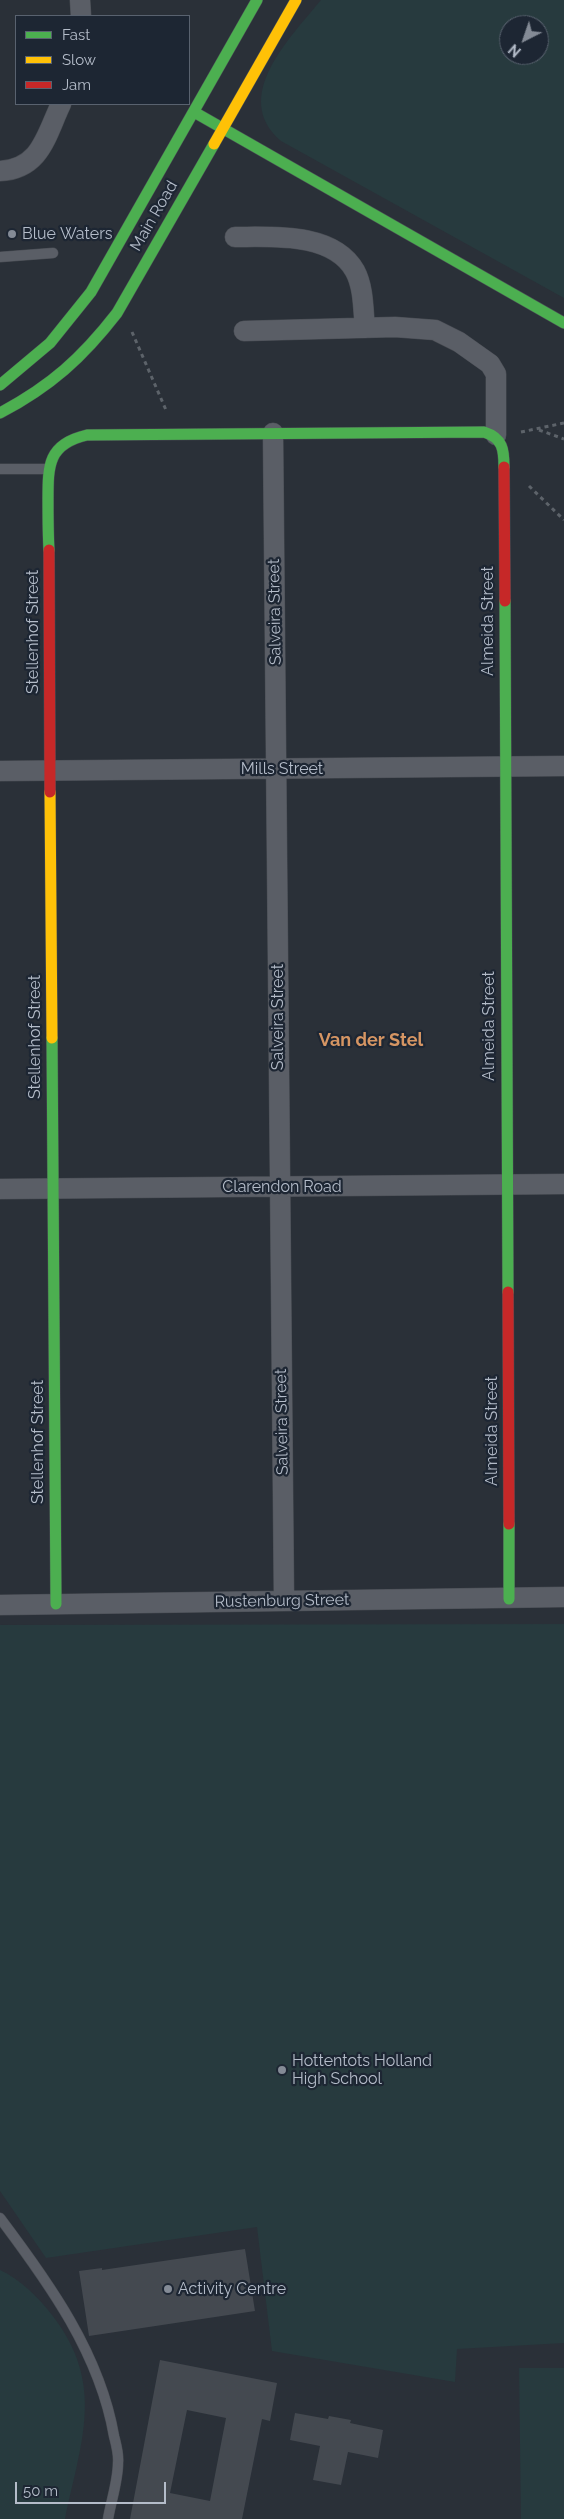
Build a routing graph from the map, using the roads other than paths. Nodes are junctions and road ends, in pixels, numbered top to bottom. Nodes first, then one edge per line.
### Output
1 (80, 0) edge
2 (257, 0) edge
3 (296, 0) edge
4 (81, 15) edge
5 (60, 105) edge
6 (194, 112) junction
7 (223, 129) junction
8 (0, 171) edge
9 (235, 237) dead end
10 (53, 253) dead end
11 (0, 257) edge
12 (564, 322) edge
13 (365, 328) junction
14 (244, 331) dead end
15 (0, 385) edge
16 (0, 413) edge
17 (273, 433) junction
18 (496, 435) junction
19 (48, 469) junction
20 (0, 470) edge
21 (564, 766) edge
22 (504, 767) junction
23 (277, 769) junction
24 (50, 770) junction
25 (0, 771) edge
26 (564, 1184) edge
27 (506, 1185) junction
28 (280, 1187) junction
29 (52, 1188) junction
30 (0, 1189) edge
31 (564, 1597) edge
32 (509, 1599) junction
33 (284, 1600) junction
34 (56, 1604) junction
35 (0, 1605) edge
36 (0, 2218) edge
37 (108, 2519) edge

1 - 4 street
2 - 6 main road, Main Road
3 - 7 main road, Main Road
5 - 8 street
6 - 7 main road
6 - 15 main road, Main Road
7 - 12 main road
7 - 16 main road, Main Road
9 - 13 street
10 - 11 lane
13 - 14 street
13 - 18 street
17 - 18 main road
17 - 19 main road
17 - 23 street, Salveira Street
18 - 22 main road, Almeida Street
19 - 20 lane
19 - 24 main road, Stellenhof Street
21 - 22 street, Mills Street
22 - 23 street, Mills Street
22 - 27 main road, Almeida Street
23 - 24 street, Mills Street
23 - 28 street, Salveira Street
24 - 25 street, Mills Street
24 - 29 main road, Stellenhof Street
26 - 27 street, Clarendon Road
27 - 28 street, Clarendon Road
27 - 32 main road, Almeida Street
28 - 29 street, Clarendon Road
28 - 33 street, Salveira Street
29 - 30 street, Clarendon Road
29 - 34 main road, Stellenhof Street
31 - 32 street, Rustenburg Street
32 - 33 street, Rustenburg Street
33 - 34 street, Rustenburg Street
34 - 35 street, Rustenburg Street
36 - 37 lane

